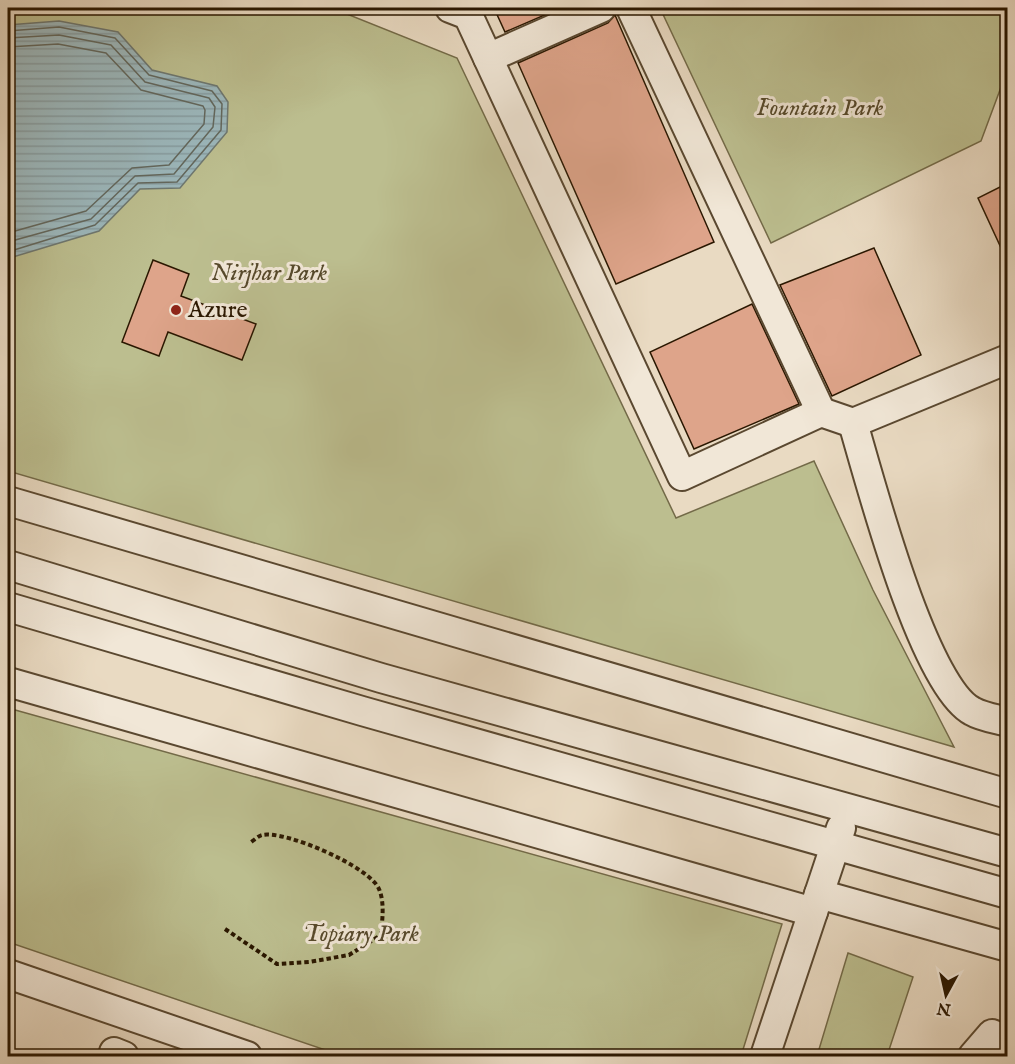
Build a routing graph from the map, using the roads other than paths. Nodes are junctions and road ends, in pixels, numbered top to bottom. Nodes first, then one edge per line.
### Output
1 (450, 8) edge
2 (602, 8) edge
3 (631, 8) edge
4 (488, 58) junction
5 (1008, 359) edge
6 (821, 412) junction
7 (853, 423) junction
8 (8, 501) edge
9 (8, 565) edge
10 (8, 607) edge
11 (8, 682) edge
12 (1008, 722) edge
13 (1008, 794) edge
14 (848, 808) junction
15 (835, 845) junction
16 (1008, 853) edge
17 (1008, 894) edge
18 (816, 903) junction
19 (1008, 947) edge
20 (8, 974) edge
21 (1008, 1041) edge
22 (247, 1056) edge
23 (765, 1056) edge
24 (973, 1056) edge

1 - 4 street
2 - 4 street
3 - 6 street
4 - 6 street
5 - 7 street
6 - 7 street
7 - 12 street
8 - 13 street
9 - 14 street
10 - 15 street
11 - 18 street
14 - 15 street
14 - 16 street
15 - 17 street
15 - 18 street
18 - 19 street
18 - 23 street
20 - 22 street
21 - 24 street

